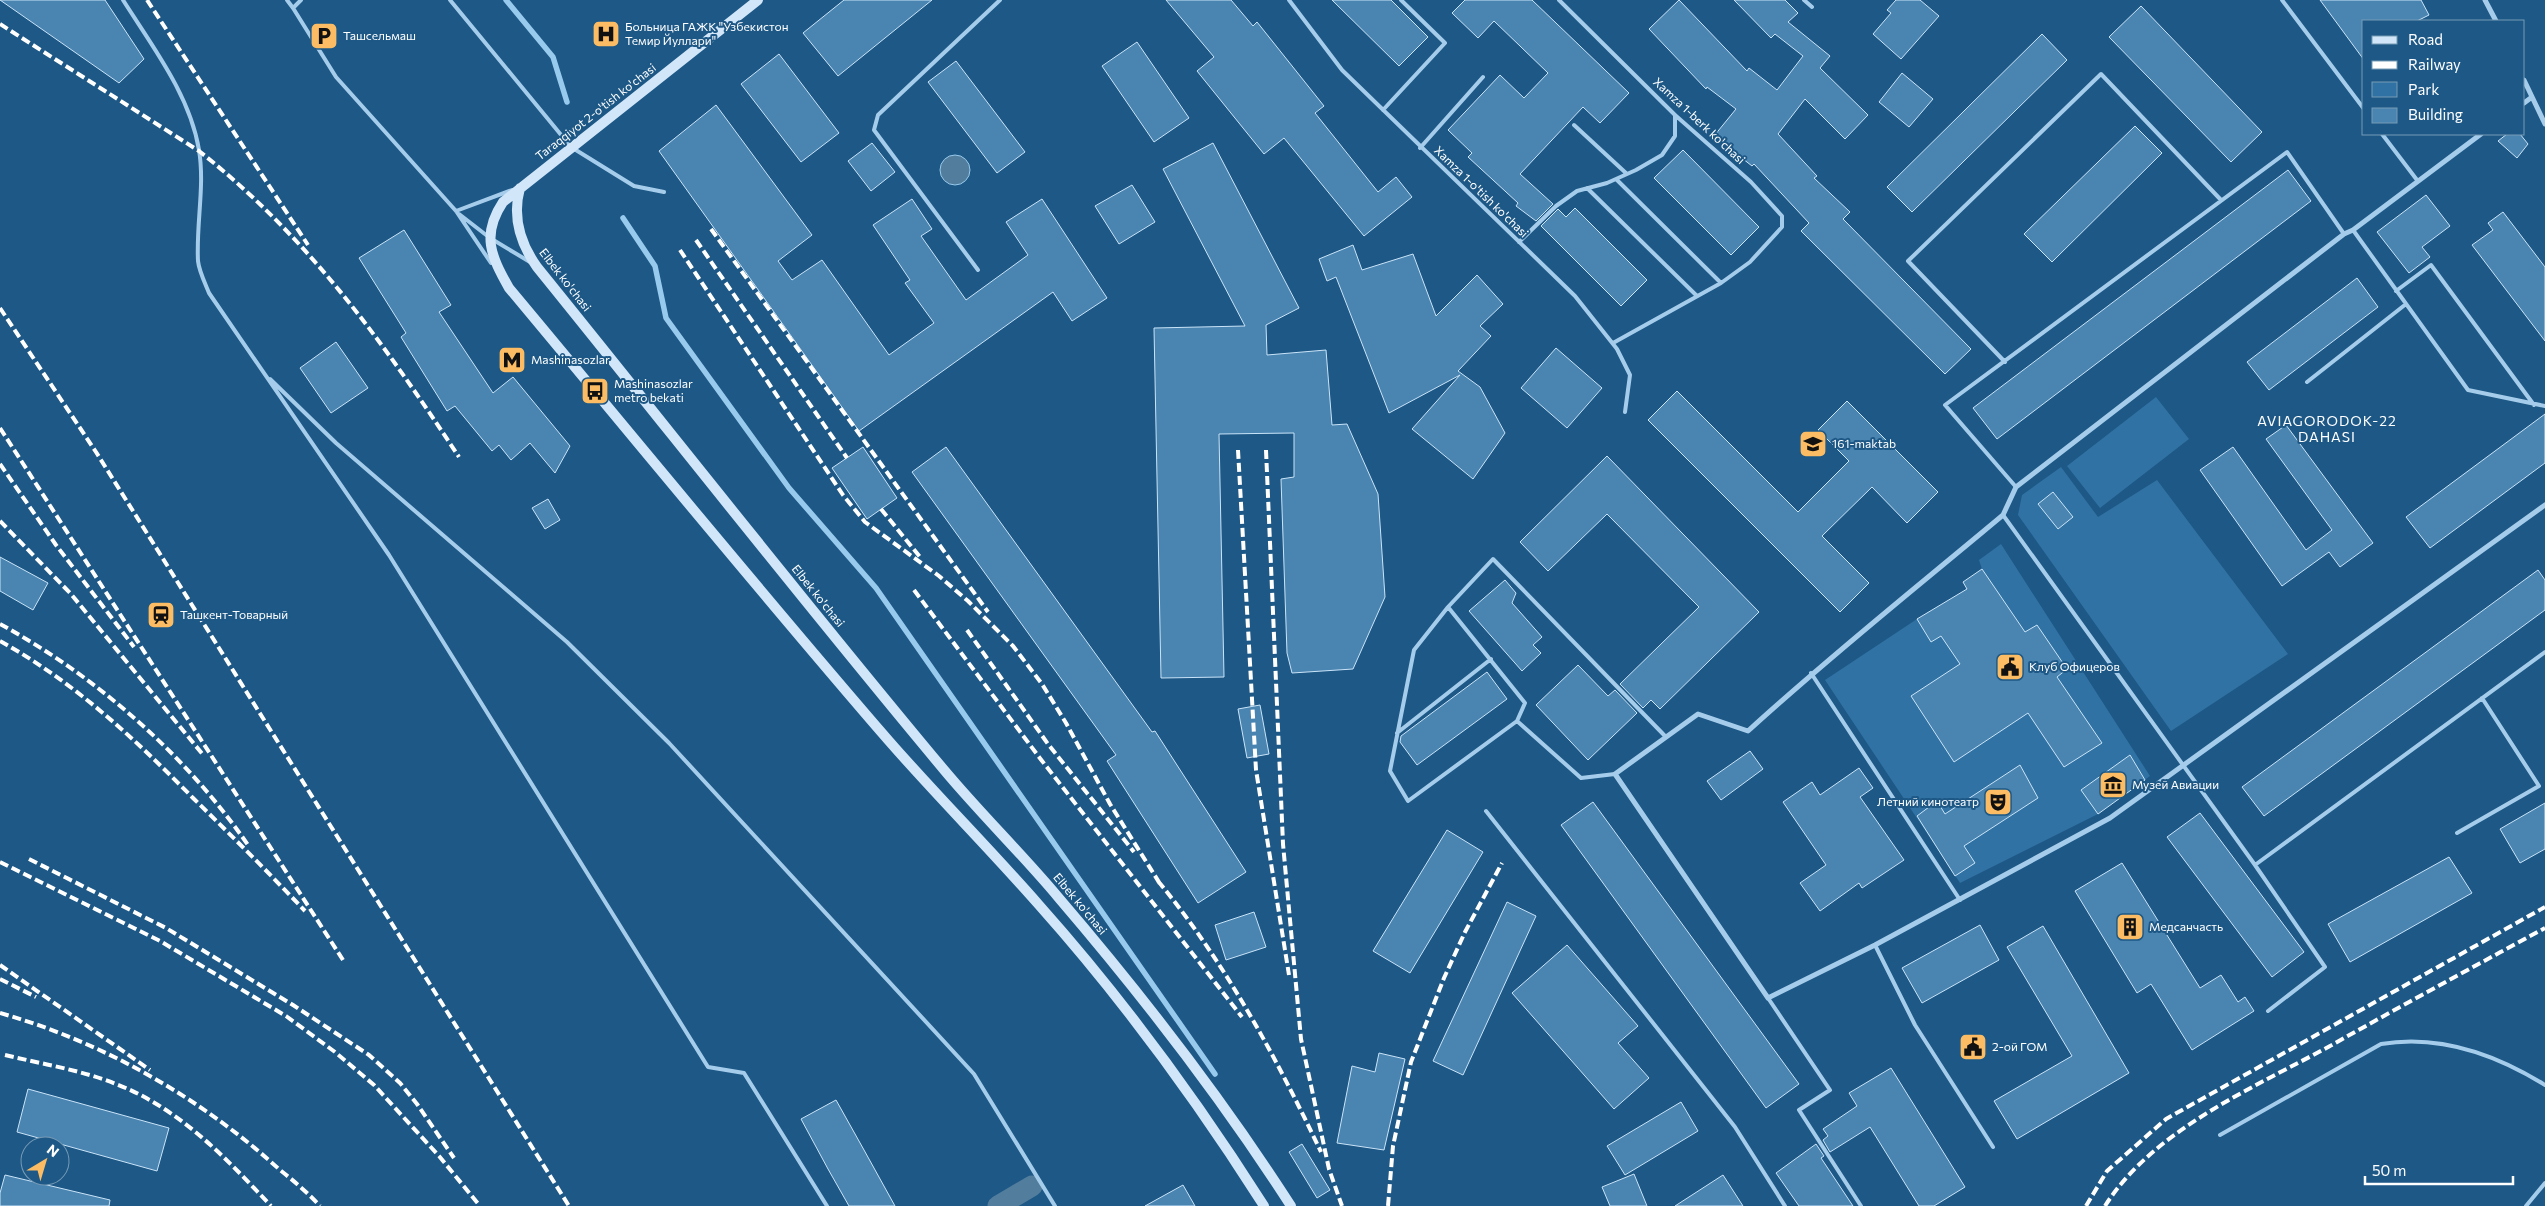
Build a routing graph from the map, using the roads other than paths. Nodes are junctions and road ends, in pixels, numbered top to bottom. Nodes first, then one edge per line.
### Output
1 (123, 0) edge
2 (287, 0) edge
3 (301, 0) edge
4 (450, 0) edge
5 (758, 0) edge
6 (1000, 0) edge
7 (1289, 0) edge
8 (1401, 0) edge
9 (1559, 0) edge
10 (1804, 0) edge
11 (2282, 0) edge
12 (2485, 0) edge
13 (1812, 7) dead end
14 (293, 8) junction
15 (2495, 20) edge
16 (1483, 78) dead end
17 (2525, 82) edge
18 (2532, 97) junction
19 (2525, 102) edge
20 (2362, 106) edge
21 (1383, 110) junction
22 (1676, 115) junction
23 (2545, 124) edge
24 (1574, 125) dead end
25 (2383, 135) edge
26 (2480, 135) edge
27 (571, 147) junction
28 (1420, 148) junction
29 (1627, 174) junction
30 (1616, 179) junction
31 (2417, 180) junction
32 (520, 187) junction
33 (1587, 188) junction
34 (664, 192) dead end
35 (2221, 200) junction
36 (456, 211) junction
37 (2353, 230) junction
38 (2344, 234) junction
39 (490, 238) junction
40 (1519, 242) junction
41 (537, 267) junction
42 (978, 270) dead end
43 (1721, 283) junction
44 (509, 288) junction
45 (2396, 290) junction
46 (1697, 296) junction
47 (2406, 304) junction
48 (1613, 343) junction
49 (2005, 362) junction
50 (262, 373) junction
51 (2307, 382) dead end
52 (2534, 404) junction
53 (2545, 406) edge
54 (1625, 412) dead end
55 (2016, 487) junction
56 (2545, 505) edge
57 (2003, 515) junction
58 (1448, 607) junction
59 (2545, 652) edge
60 (1491, 659) junction
61 (1811, 673) junction
62 (2482, 698) junction
63 (1517, 721) junction
64 (1397, 733) junction
65 (1665, 736) junction
66 (2184, 767) junction
67 (1615, 774) junction
68 (1486, 811) dead end
69 (2458, 833) dead end
70 (2255, 865) junction
71 (1960, 900) junction
72 (1875, 945) junction
73 (1768, 998) junction
74 (2268, 1011) dead end
75 (2545, 1085) edge
76 (2220, 1135) dead end
77 (1993, 1148) dead end
78 (2545, 1182) edge
79 (828, 1206) edge
80 (1055, 1206) edge
81 (1264, 1206) edge
82 (1291, 1206) edge
83 (1785, 1206) edge
84 (1862, 1206) edge
85 (2526, 1206) edge

1 - 50 lane
2 - 14 lane
3 - 14 lane
4 - 27 lane
5 - 27 main road, Taraqqiyot 2-o'tish ko'chasi
6 - 42 lane
7 - 21 lane, Xamza 1-o'tish ko'chasi
8 - 21 lane
9 - 22 lane, Xamza 1-berk ko'chasi
10 - 13 lane
11 - 20 lane
12 - 15 street
14 - 36 lane
16 - 28 lane
17 - 18 street
18 - 19 street
18 - 23 street
21 - 28 lane, Xamza 1-o'tish ko'chasi
22 - 29 lane
22 - 43 lane, Xamza 1-berk ko'chasi
24 - 29 lane
25 - 31 lane
26 - 31 street
27 - 32 main road, Taraqqiyot 2-o'tish ko'chasi
27 - 34 lane
28 - 40 lane, Xamza 1-o'tish ko'chasi
29 - 30 lane
30 - 33 lane
30 - 43 lane
31 - 37 street
32 - 36 lane
32 - 39 main road
32 - 41 main road, Elbek ko'chasi
33 - 40 lane
33 - 46 lane
35 - 38 lane
35 - 49 lane
35 - 49 lane
36 - 39 lane
36 - 44 lane
37 - 38 street
37 - 45 lane
38 - 55 street
39 - 41 lane
39 - 44 main road
40 - 48 lane, Xamza 1-o'tish ko'chasi
41 - 82 main road, Elbek ko'chasi
43 - 46 lane, Xamza 1-berk ko'chasi
44 - 81 main road
45 - 47 lane
45 - 52 lane
46 - 48 lane, Xamza 1-berk ko'chasi
47 - 51 lane
47 - 52 lane
48 - 54 lane, Xamza 1-o'tish ko'chasi
49 - 55 lane
50 - 79 lane
50 - 80 lane
52 - 53 lane
55 - 57 street
56 - 66 street
57 - 61 street
57 - 66 lane
58 - 60 lane
58 - 64 lane
58 - 65 lane
59 - 62 lane
60 - 63 lane
60 - 64 lane
61 - 65 street
61 - 71 lane
62 - 69 lane
62 - 70 lane
63 - 64 lane
63 - 67 lane
65 - 67 street
66 - 70 lane
66 - 71 street
67 - 73 street
68 - 83 lane
70 - 74 lane
71 - 72 street
72 - 73 street
72 - 77 lane
73 - 84 lane
75 - 76 lane
78 - 85 lane

